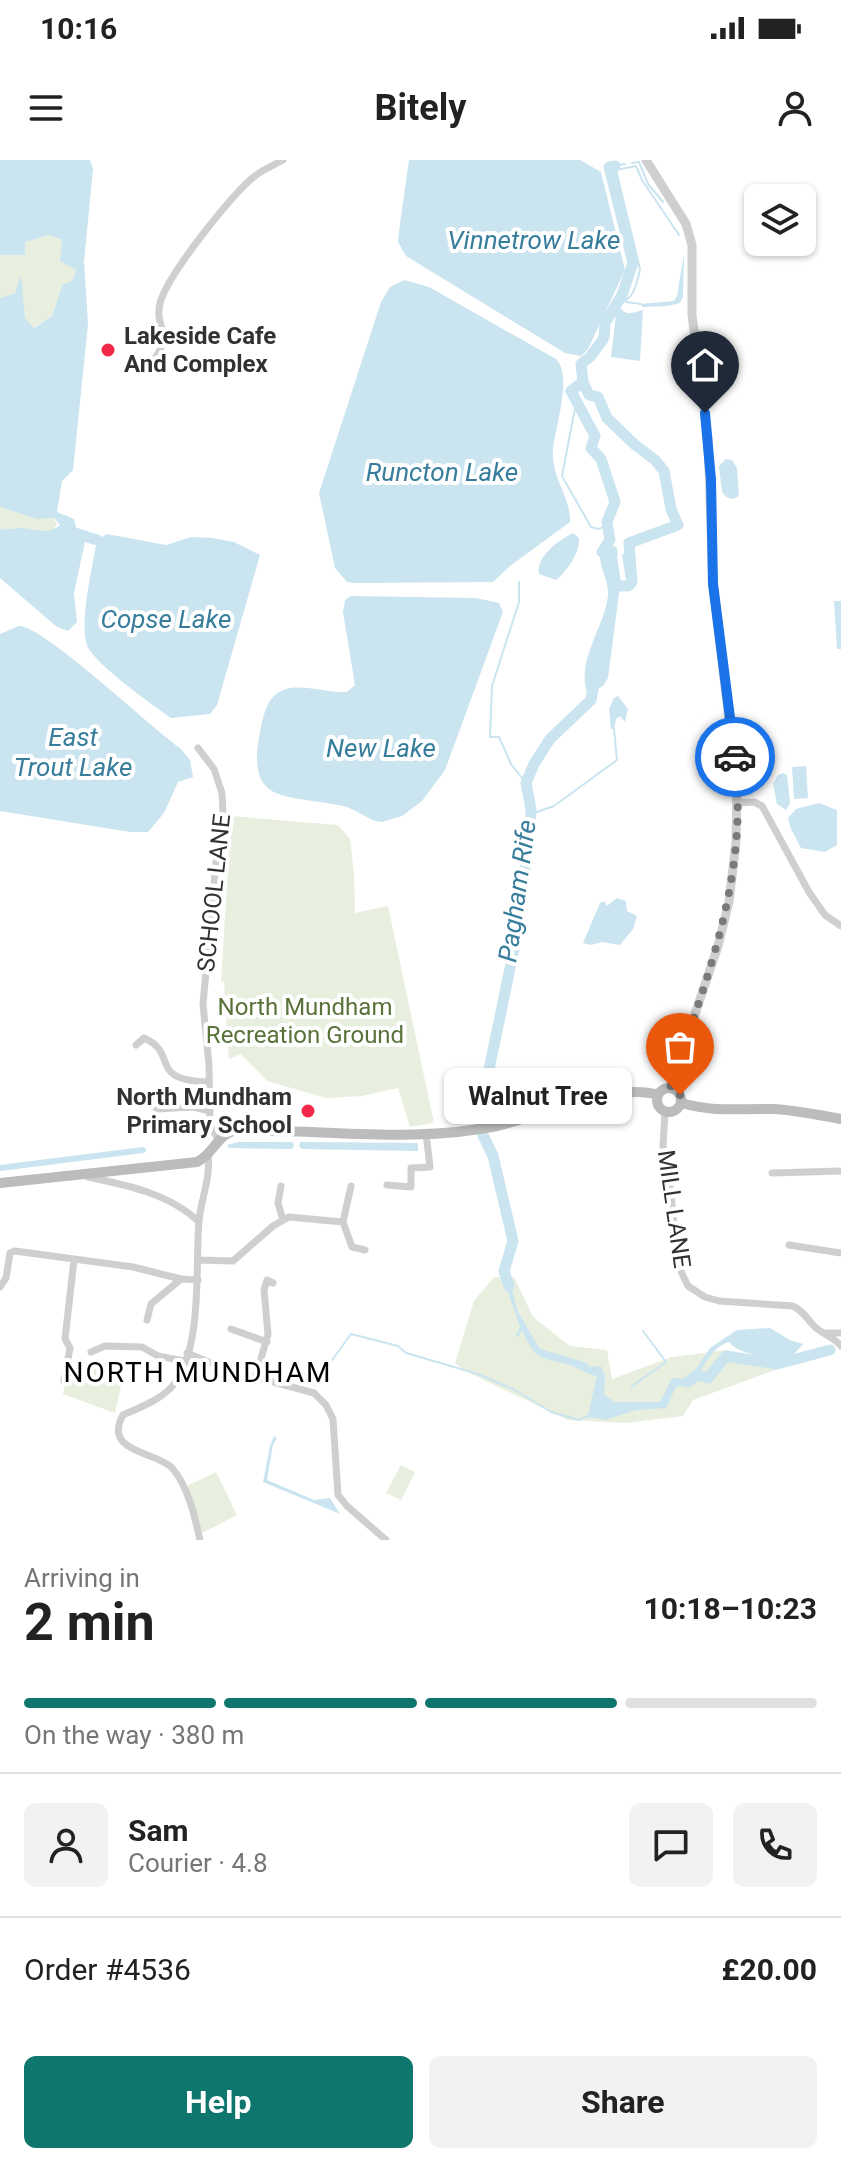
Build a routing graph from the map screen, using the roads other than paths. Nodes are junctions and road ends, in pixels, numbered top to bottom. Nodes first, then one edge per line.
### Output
1 (283, 160) edge
2 (646, 160) edge
3 (153, 361) dead end
4 (198, 748) dead end
5 (737, 803) junction
6 (841, 926) edge
7 (140, 1029) dead end
8 (144, 1038) junction
9 (136, 1045) dead end
10 (209, 1082) junction
11 (670, 1088) junction
12 (141, 1093) dead end
13 (658, 1095) junction
14 (681, 1103) junction
15 (151, 1105) junction
16 (139, 1109) dead end
17 (210, 1111) junction
18 (665, 1111) junction
19 (841, 1119) edge
20 (426, 1133) junction
21 (218, 1139) junction
22 (208, 1155) junction
23 (841, 1171) edge
24 (772, 1173) dead end
25 (78, 1174) junction
26 (0, 1183) edge
27 (387, 1185) dead end
28 (281, 1186) dead end
29 (351, 1186) dead end
30 (283, 1220) junction
31 (199, 1222) junction
32 (343, 1222) junction
33 (789, 1245) dead end
34 (365, 1250) dead end
35 (841, 1253) edge
36 (74, 1260) junction
37 (199, 1260) junction
38 (181, 1279) junction
39 (198, 1280) junction
40 (273, 1283) dead end
41 (0, 1287) edge
42 (147, 1320) dead end
43 (231, 1329) dead end
44 (838, 1336) edge
45 (267, 1342) junction
46 (841, 1346) edge
47 (91, 1352) dead end
48 (186, 1357) junction
49 (256, 1376) junction
50 (64, 1381) dead end
51 (200, 1540) edge
52 (386, 1540) edge

1 - 3 street
2 - 5 street
4 - 10 street, SCHOOL LANE
5 - 6 street
5 - 11 street
7 - 8 street
8 - 9 street
8 - 10 street
10 - 17 street, SCHOOL LANE
11 - 13 main road
11 - 14 main road
12 - 15 street
13 - 18 main road
13 - 20 main road
14 - 18 main road
14 - 19 main road
15 - 16 street
15 - 17 street
17 - 21 street, SCHOOL LANE
18 - 44 street, MILL LANE
20 - 21 main road
20 - 27 street
21 - 22 main road
22 - 25 main road
22 - 31 street
23 - 24 street
25 - 26 main road
25 - 31 street
28 - 30 street
29 - 32 street
30 - 32 street
30 - 37 street
31 - 37 street
32 - 34 street
33 - 35 street
36 - 38 street
36 - 41 street
36 - 50 street
37 - 39 street
38 - 39 street
38 - 42 street
39 - 48 street
40 - 45 street
43 - 45 street
44 - 46 street
45 - 49 street
47 - 48 street
48 - 49 street
48 - 51 street
49 - 52 street

